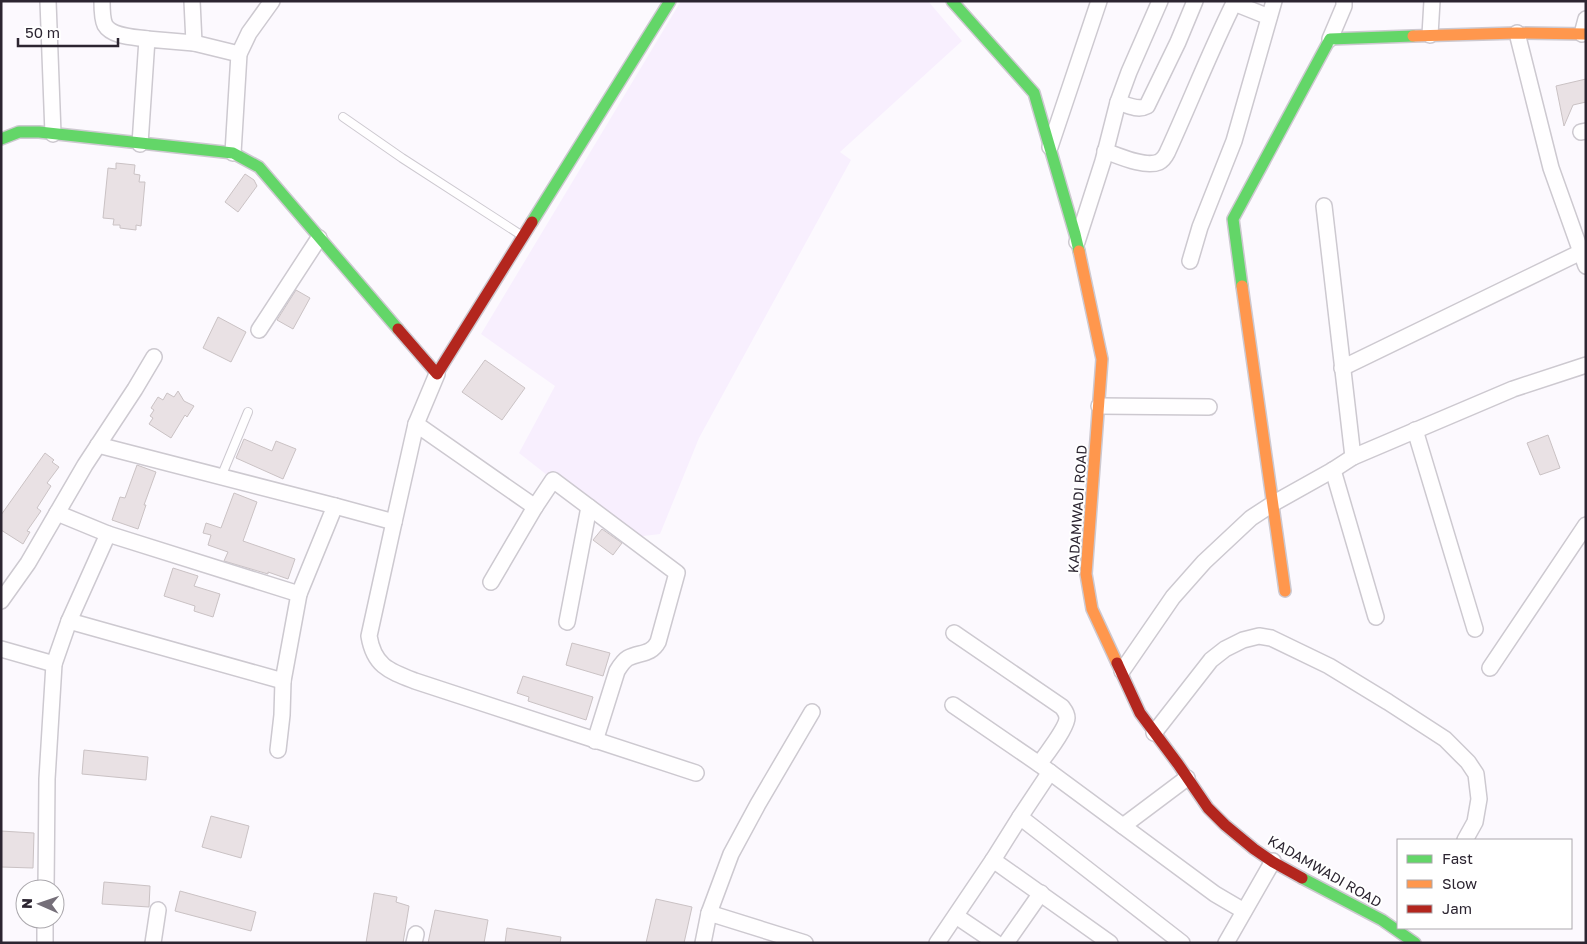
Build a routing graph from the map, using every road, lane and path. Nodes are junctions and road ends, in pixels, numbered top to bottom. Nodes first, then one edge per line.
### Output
1 (48, 1) edge
2 (102, 1) edge
3 (192, 1) edge
4 (272, 1) edge
5 (670, 1) edge
6 (952, 1) edge
7 (1099, 1) edge
8 (1160, 1) edge
9 (1195, 1) edge
10 (1274, 1) edge
11 (1344, 1) edge
12 (1432, 1) edge
13 (1235, 2) edge
14 (1269, 18) junction
15 (1586, 19) edge
16 (1517, 33) junction
17 (1584, 34) edge
18 (1430, 36) junction
19 (147, 39) junction
20 (1330, 39) junction
21 (194, 43) junction
22 (239, 54) junction
23 (1118, 102) junction
24 (343, 117) dead end
25 (53, 134) junction
26 (1, 139) edge
27 (140, 144) junction
28 (1050, 146) junction
29 (1105, 151) junction
30 (234, 154) junction
31 (1324, 206) dead end
32 (522, 236) junction
33 (319, 238) junction
34 (1077, 244) junction
35 (1583, 259) edge
36 (1190, 261) dead end
37 (259, 330) dead end
38 (154, 358) dead end
39 (1586, 364) edge
40 (1342, 368) junction
41 (437, 374) junction
42 (1099, 406) junction
43 (1208, 407) dead end
44 (248, 412) dead end
45 (416, 424) junction
46 (1415, 430) junction
47 (98, 445) junction
48 (1353, 457) junction
49 (1333, 470) junction
50 (221, 477) junction
51 (1274, 503) junction
52 (335, 506) junction
53 (589, 507) junction
54 (535, 508) junction
55 (57, 513) junction
56 (394, 522) junction
57 (1586, 525) edge
58 (108, 534) junction
59 (491, 582) dead end
60 (1285, 591) dead end
61 (299, 594) junction
62 (1, 601) edge
63 (1376, 617) dead end
64 (69, 621) junction
65 (567, 622) dead end
66 (1475, 629) dead end
67 (954, 632) dead end
68 (1, 649) edge
69 (54, 664) junction
70 (1490, 668) dead end
71 (1122, 671) junction
72 (283, 681) junction
73 (953, 705) dead end
74 (812, 712) dead end
75 (1154, 733) junction
76 (596, 741) junction
77 (278, 750) dead end
78 (1045, 768) junction
79 (696, 773) dead end
80 (1187, 778) junction
81 (1020, 817) junction
82 (1122, 826) junction
83 (1466, 839) edge
84 (993, 860) junction
85 (1273, 861) junction
86 (46, 879) edge
87 (1041, 893) junction
88 (158, 910) dead end
89 (1244, 911) junction
90 (709, 913) junction
91 (956, 916) junction
92 (1397, 928) edge
93 (45, 929) edge
94 (1399, 929) edge
95 (1410, 935) edge
96 (45, 943) edge
97 (153, 943) edge
98 (703, 943) edge
99 (805, 943) edge
100 (938, 943) edge
101 (996, 943) edge
102 (1006, 943) edge
103 (1110, 943) edge
104 (1182, 943) edge
105 (1226, 943) edge

1 - 25 street
2 - 19 street
3 - 21 street
4 - 22 street
5 - 32 street
6 - 28 street, KADAMWADI ROAD
7 - 28 street
8 - 23 street
9 - 23 street
10 - 14 street
11 - 20 street
12 - 18 street
13 - 14 street
13 - 29 street
14 - 36 street
15 - 17 street
16 - 17 street
16 - 18 street
16 - 35 street
18 - 20 street
19 - 21 street
19 - 27 street
20 - 51 street
21 - 22 street
22 - 30 street
23 - 29 street
24 - 32 lane
25 - 26 street
25 - 27 street
27 - 30 street
28 - 34 street, KADAMWADI ROAD
29 - 34 street
30 - 33 street
31 - 40 street
32 - 41 street
33 - 37 street
33 - 41 street
34 - 42 street, KADAMWADI ROAD
35 - 40 street
38 - 47 street
39 - 46 street
40 - 48 street
41 - 45 street
42 - 43 street
42 - 71 street, KADAMWADI ROAD
44 - 50 lane
45 - 54 street
45 - 56 street
46 - 48 street
46 - 66 street
47 - 50 street
47 - 55 street
48 - 49 street
49 - 51 street
49 - 63 street
50 - 52 street
51 - 60 street
51 - 71 street
52 - 56 street
52 - 61 street
53 - 54 street
53 - 65 street
53 - 76 street
54 - 59 street
55 - 58 street
55 - 62 street
56 - 76 street
57 - 70 street
58 - 61 street
58 - 64 street
61 - 72 street
64 - 69 street
64 - 72 street
67 - 78 street
68 - 69 street
69 - 86 street
71 - 75 street, KADAMWADI ROAD
72 - 77 street
73 - 78 street
74 - 90 street
75 - 80 street, KADAMWADI ROAD
75 - 83 street
76 - 79 street
78 - 81 street
78 - 82 street
80 - 82 street
80 - 85 street, KADAMWADI ROAD
81 - 84 street
81 - 104 street
82 - 89 street
84 - 87 street
84 - 91 street
85 - 89 street
85 - 92 street, KADAMWADI ROAD
87 - 102 street
87 - 103 street
88 - 97 street
89 - 105 street
90 - 98 street
90 - 99 street
91 - 100 street
91 - 101 street
93 - 96 street
94 - 95 street, KADAMWADI ROAD

